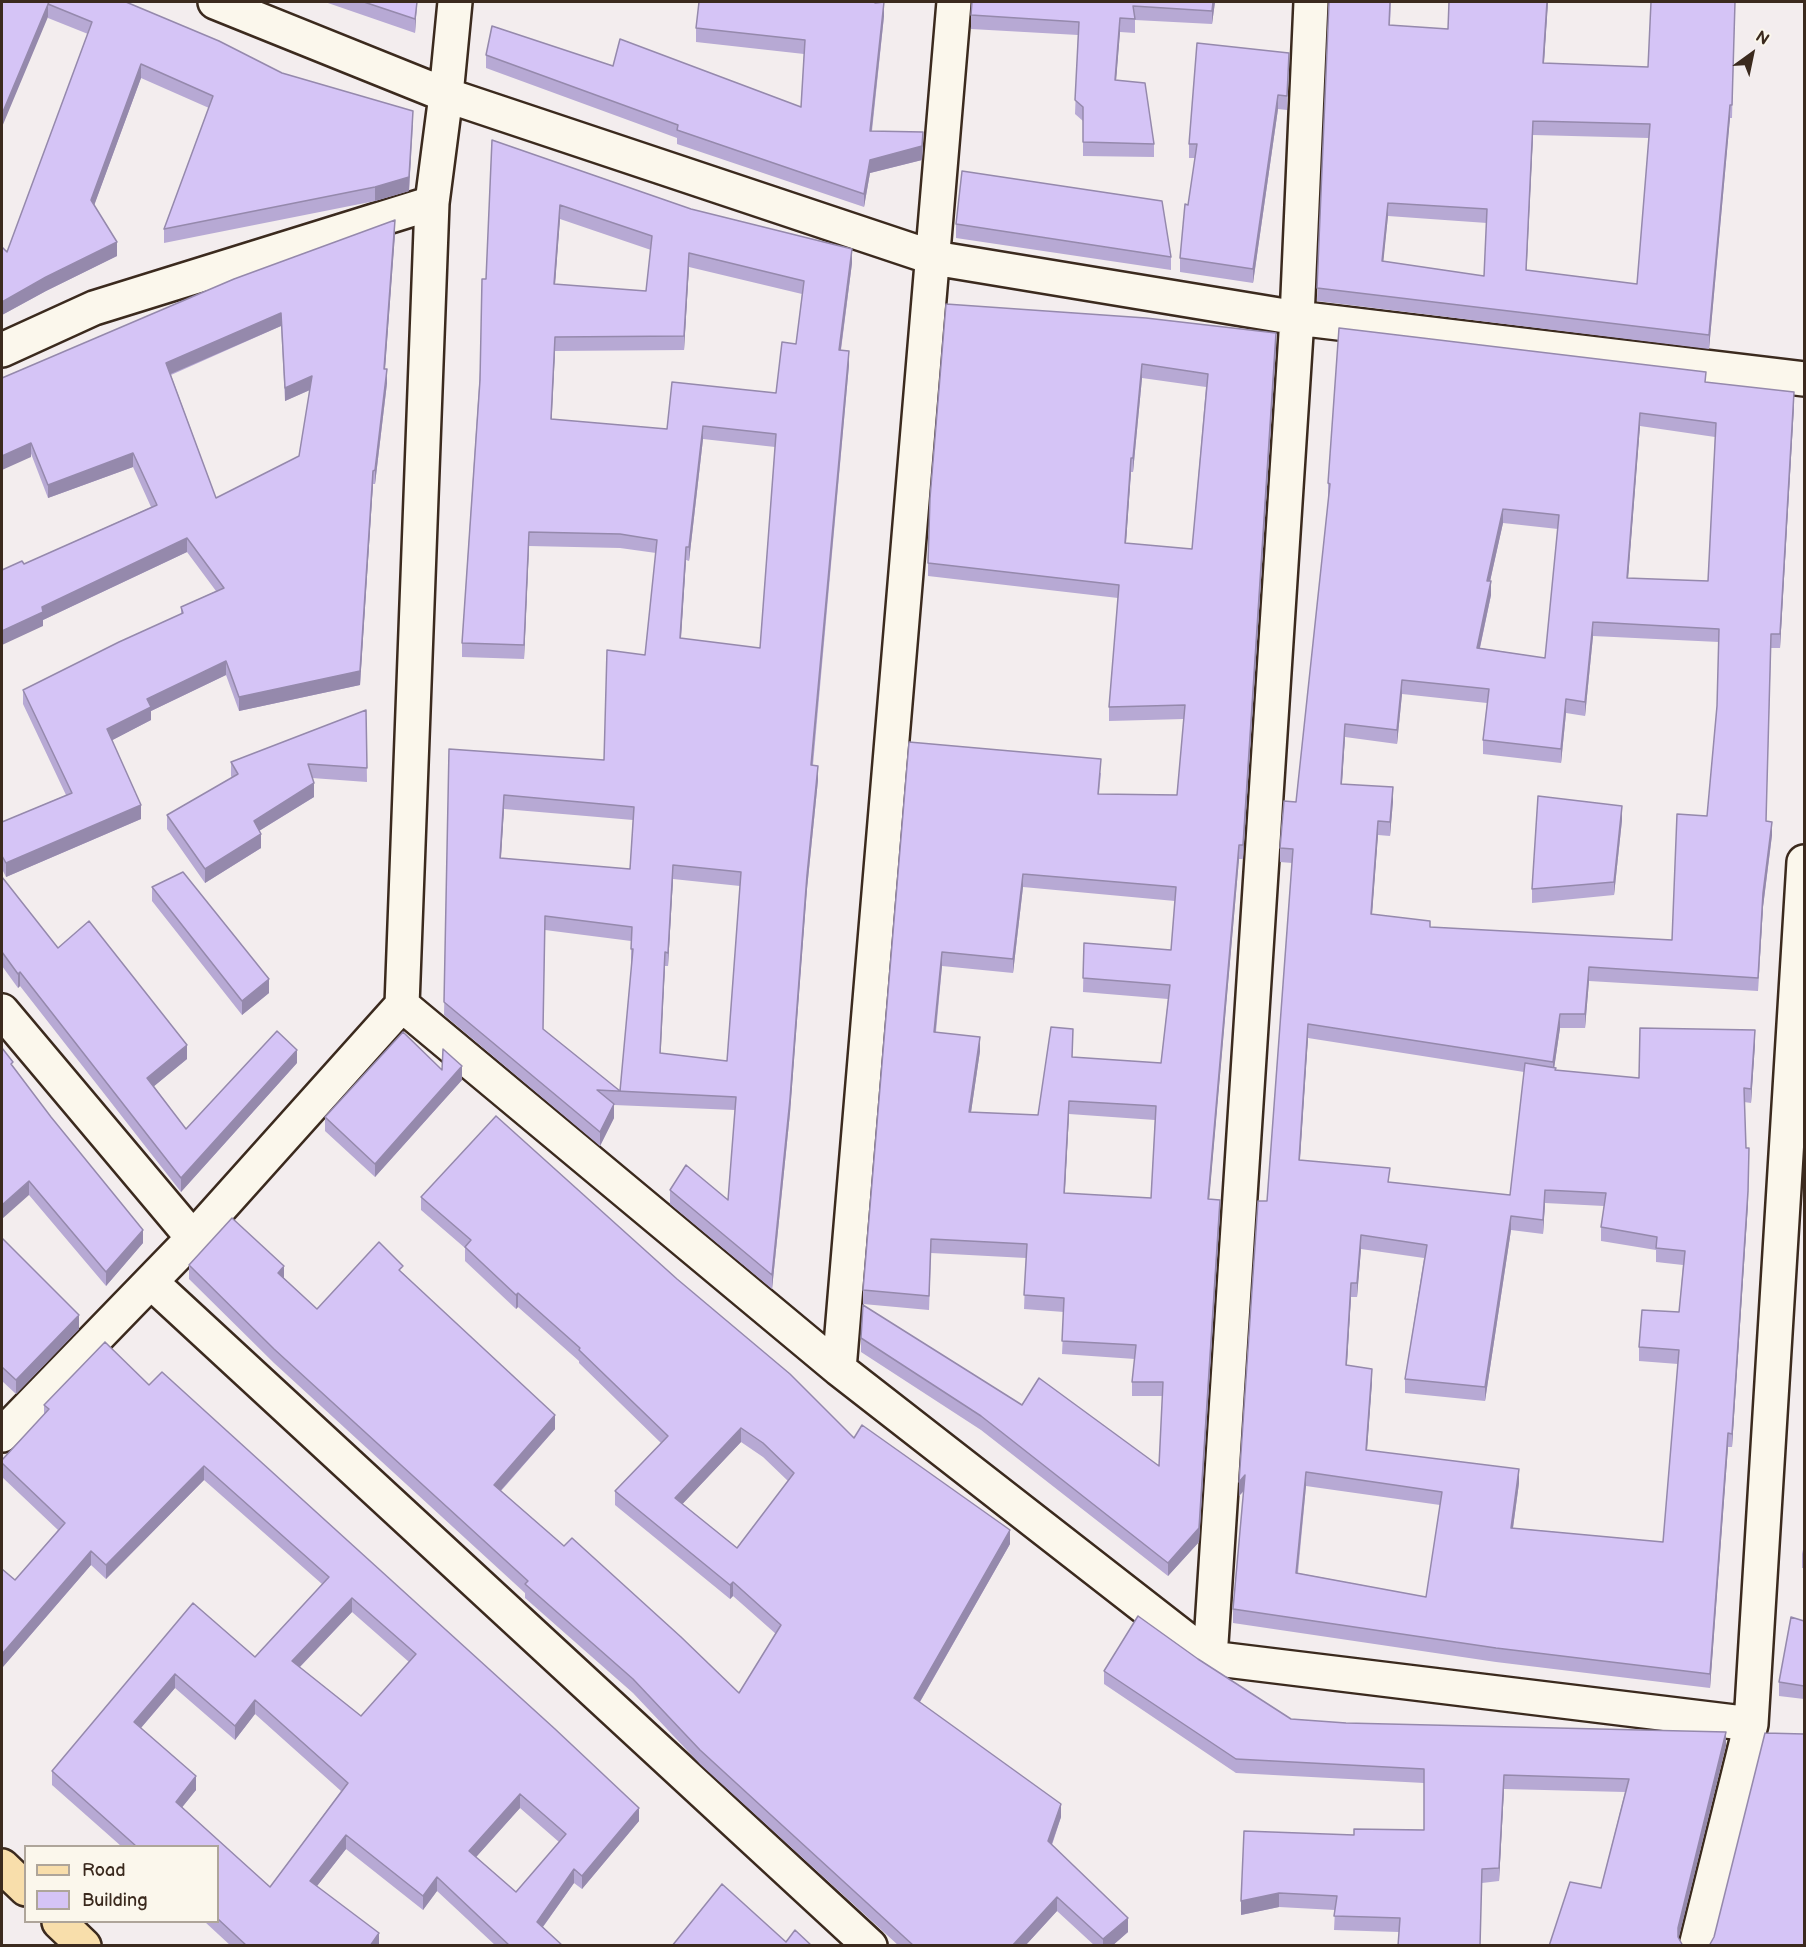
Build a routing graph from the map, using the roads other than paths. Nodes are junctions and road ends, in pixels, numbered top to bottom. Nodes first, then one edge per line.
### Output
1 (215, 2) edge
2 (455, 2) edge
3 (954, 2) edge
4 (1311, 2) edge
5 (446, 95) junction
6 (432, 203) junction
7 (934, 258) junction
8 (1297, 318) junction
9 (2, 350) edge
10 (1804, 379) edge
11 (1804, 862) edge
12 (402, 1005) junction
13 (2, 1011) edge
14 (193, 1238) junction
15 (151, 1282) junction
16 (839, 1369) junction
17 (2, 1435) edge
18 (1210, 1658) junction
19 (1751, 1724) junction
20 (2, 1866) edge
21 (24, 1887) edge
22 (60, 1923) edge
23 (84, 1946) edge
24 (870, 1946) edge
25 (1695, 1946) edge

1 - 5 street
2 - 5 street
3 - 7 street
4 - 8 street
5 - 6 street
5 - 7 street
6 - 9 street
6 - 12 street
7 - 8 street
7 - 16 street
8 - 10 street
8 - 18 street
11 - 19 street
12 - 14 street
12 - 16 street
13 - 14 street
14 - 15 street
15 - 17 street
15 - 24 street
16 - 18 street
18 - 19 street
19 - 25 street
20 - 21 main road
22 - 23 main road

